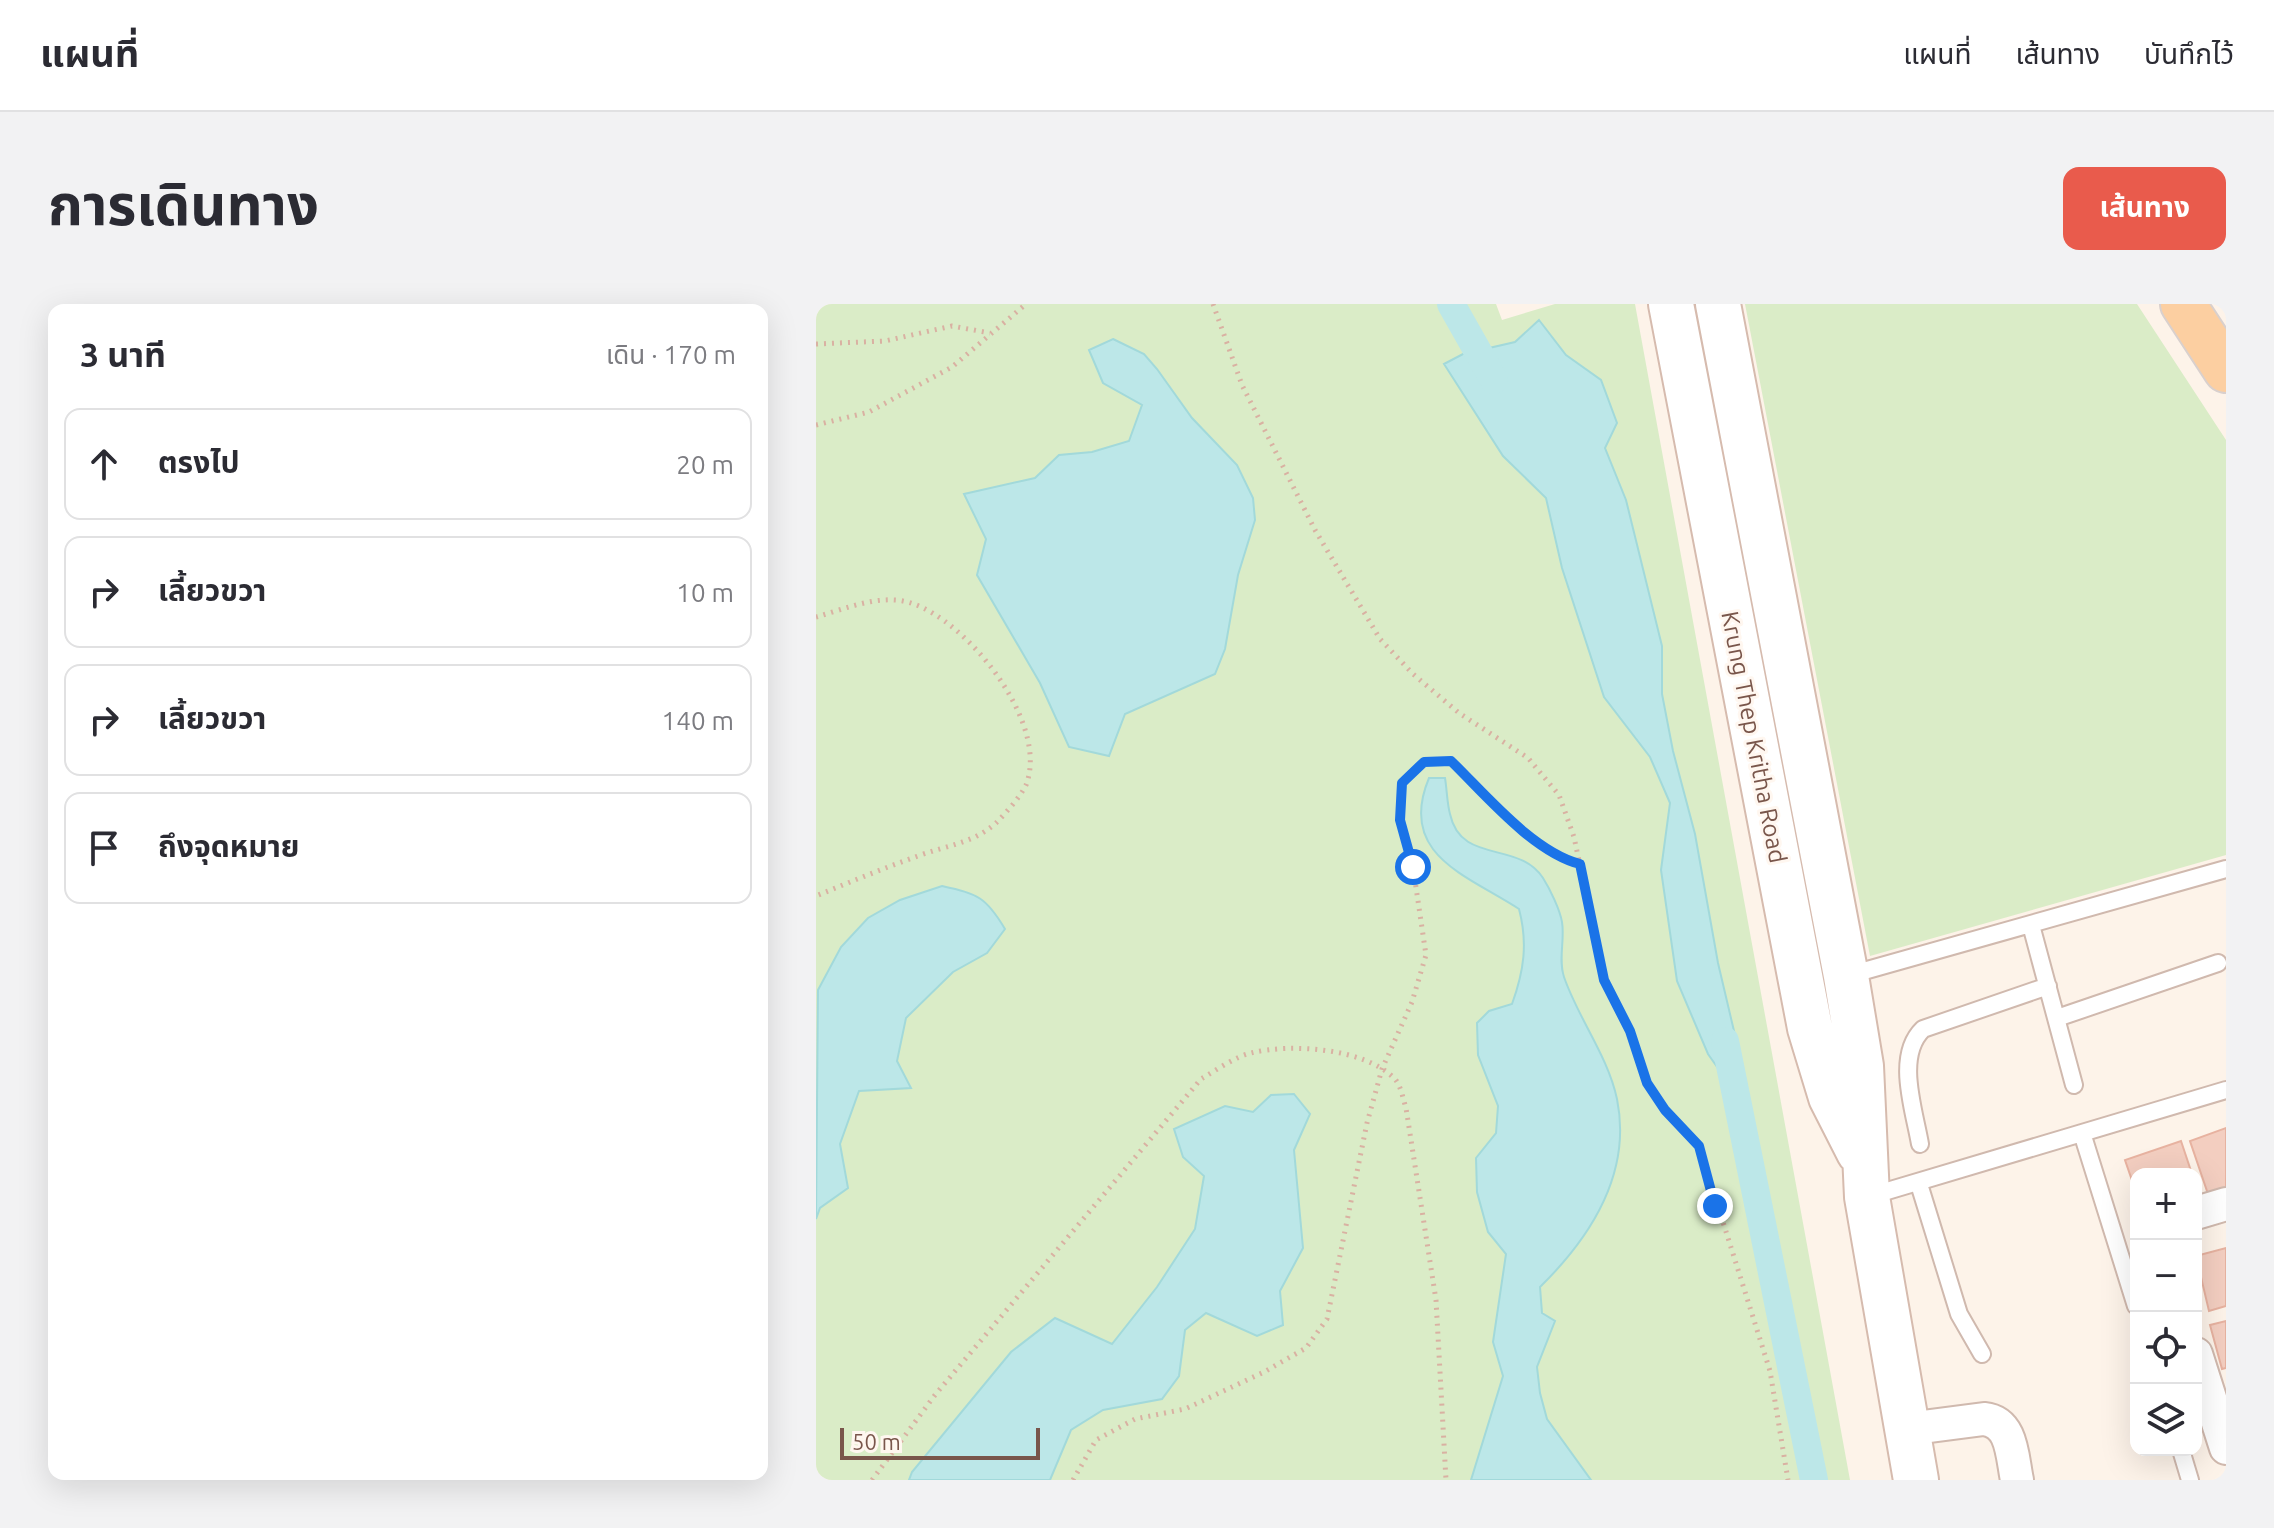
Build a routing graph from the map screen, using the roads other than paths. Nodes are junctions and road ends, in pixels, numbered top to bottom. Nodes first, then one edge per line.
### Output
1 (1671, 304) edge
2 (1718, 304) edge
3 (2183, 304) edge
4 (2226, 370) edge
5 (2226, 869) edge
6 (2031, 925) junction
7 (2218, 963) dead end
8 (1846, 976) junction
9 (2048, 986) junction
10 (2057, 1018) junction
11 (2074, 1085) dead end
12 (2226, 1090) edge
13 (2082, 1133) junction
14 (1920, 1144) dead end
15 (1865, 1179) junction
16 (1919, 1184) junction
17 (2226, 1204) edge
18 (2202, 1211) edge
19 (2130, 1287) edge
20 (1982, 1354) dead end
21 (2202, 1373) edge
22 (1907, 1429) junction
23 (2226, 1448) edge
24 (2183, 1456) edge
25 (1916, 1480) edge
26 (2017, 1480) edge
27 (2190, 1480) edge

1 - 15 main road, Krung Thep Kritha Road
2 - 8 main road, Krung Thep Kritha Road
3 - 4 main road
5 - 6 lane
6 - 8 lane
6 - 9 lane
7 - 10 lane
8 - 15 main road, Krung Thep Kritha Road
9 - 10 lane
9 - 14 lane
10 - 11 lane
12 - 13 lane
13 - 16 lane
13 - 19 lane
15 - 16 lane
15 - 22 main road, Krung Thep Kritha Road
16 - 20 lane
17 - 18 street
21 - 23 street
22 - 25 main road, Krung Thep Kritha Road
22 - 26 street
24 - 27 lane

